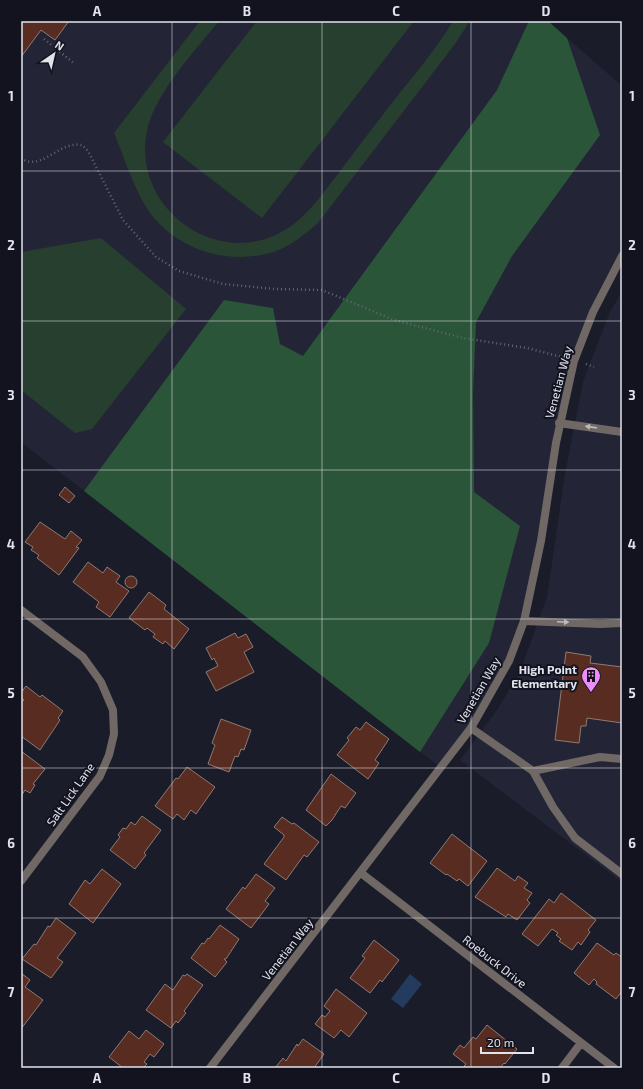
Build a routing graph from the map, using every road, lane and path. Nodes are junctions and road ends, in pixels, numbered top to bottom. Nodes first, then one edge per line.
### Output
1 (44, 39) dead end
2 (75, 64) dead end
3 (21, 158) edge
4 (622, 256) edge
5 (574, 361) junction
6 (594, 367) dead end
7 (560, 423) junction
8 (622, 432) edge
9 (21, 610) edge
10 (524, 620) junction
11 (622, 623) edge
12 (471, 728) junction
13 (622, 759) edge
14 (533, 771) junction
15 (361, 873) junction
16 (622, 874) edge
17 (21, 881) edge
18 (581, 1043) junction
19 (210, 1068) edge
20 (562, 1068) edge
21 (614, 1068) edge

1 - 2 path
3 - 5 path
4 - 5 street, Venetian Way
5 - 6 path
5 - 7 street, Venetian Way
8 -> 7 street
7 - 10 street, Venetian Way
9 - 17 street, Salt Lick Lane
10 -> 11 street
10 - 12 street, Venetian Way
12 - 14 street
12 - 15 street, Venetian Way
13 - 14 street
14 - 16 street
15 - 18 street, Roebuck Drive
15 - 19 street, Venetian Way
18 - 20 street
18 - 21 street, Roebuck Drive

